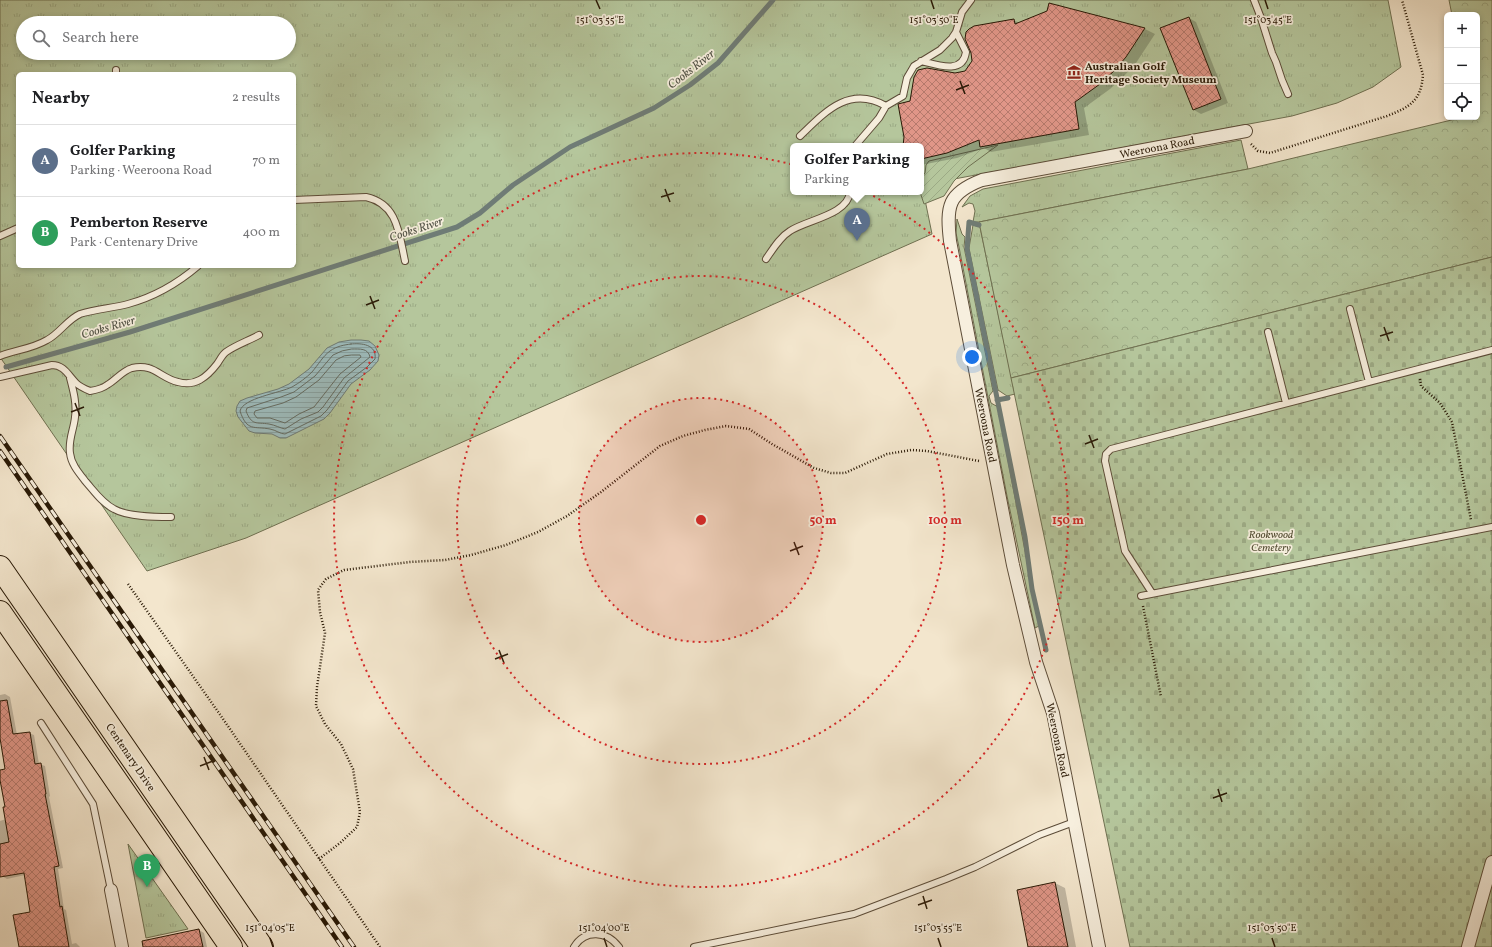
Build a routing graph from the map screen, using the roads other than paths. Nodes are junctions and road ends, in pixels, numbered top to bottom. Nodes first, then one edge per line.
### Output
1 (971, 0) edge
2 (1254, 0) edge
3 (956, 32) junction
4 (921, 61) junction
5 (1288, 94) dead end
6 (886, 106) junction
7 (1246, 131) road end
8 (800, 136) dead end
9 (858, 143) edge
10 (849, 195) edge
11 (296, 200) edge
12 (16, 229) edge
13 (0, 236) edge
14 (766, 259) dead end
15 (405, 261) dead end
16 (195, 268) edge
17 (1350, 309) dead end
18 (1268, 332) dead end
19 (259, 335) dead end
20 (1492, 350) edge
21 (0, 356) edge
22 (69, 374) junction
23 (0, 378) edge
24 (1369, 382) junction
25 (1286, 403) junction
26 (171, 517) dead end
27 (1492, 527) edge
28 (0, 567) edge
29 (1152, 593) junction
30 (1141, 596) road end
31 (0, 612) edge
32 (41, 723) dead end
33 (1074, 822) junction
34 (1492, 862) edge
35 (111, 890) joint
36 (122, 947) edge
37 (231, 947) edge
38 (262, 947) edge
39 (574, 947) edge
40 (619, 947) edge
41 (694, 947) edge
42 (1098, 947) edge
43 (1468, 947) edge

1 - 3 lane
2 - 5 lane
3 - 4 lane
3 - 4 lane
4 - 6 lane
6 - 8 lane
6 - 9 lane
7 - 33 street, Weeroona Road
10 - 14 lane
11 - 15 lane
12 - 13 lane
16 - 21 lane
17 - 24 lane
18 - 25 lane
19 - 22 lane
20 - 24 lane
22 - 23 lane
22 - 26 lane
24 - 25 lane
25 - 29 lane
27 - 29 lane
28 - 38 highway, Centenary Drive
29 - 30 lane
31 - 37 highway
32 - 35 lane
33 - 41 lane
33 - 42 street, Weeroona Road
34 - 43 street
35 - 36 street
39 - 40 lane

